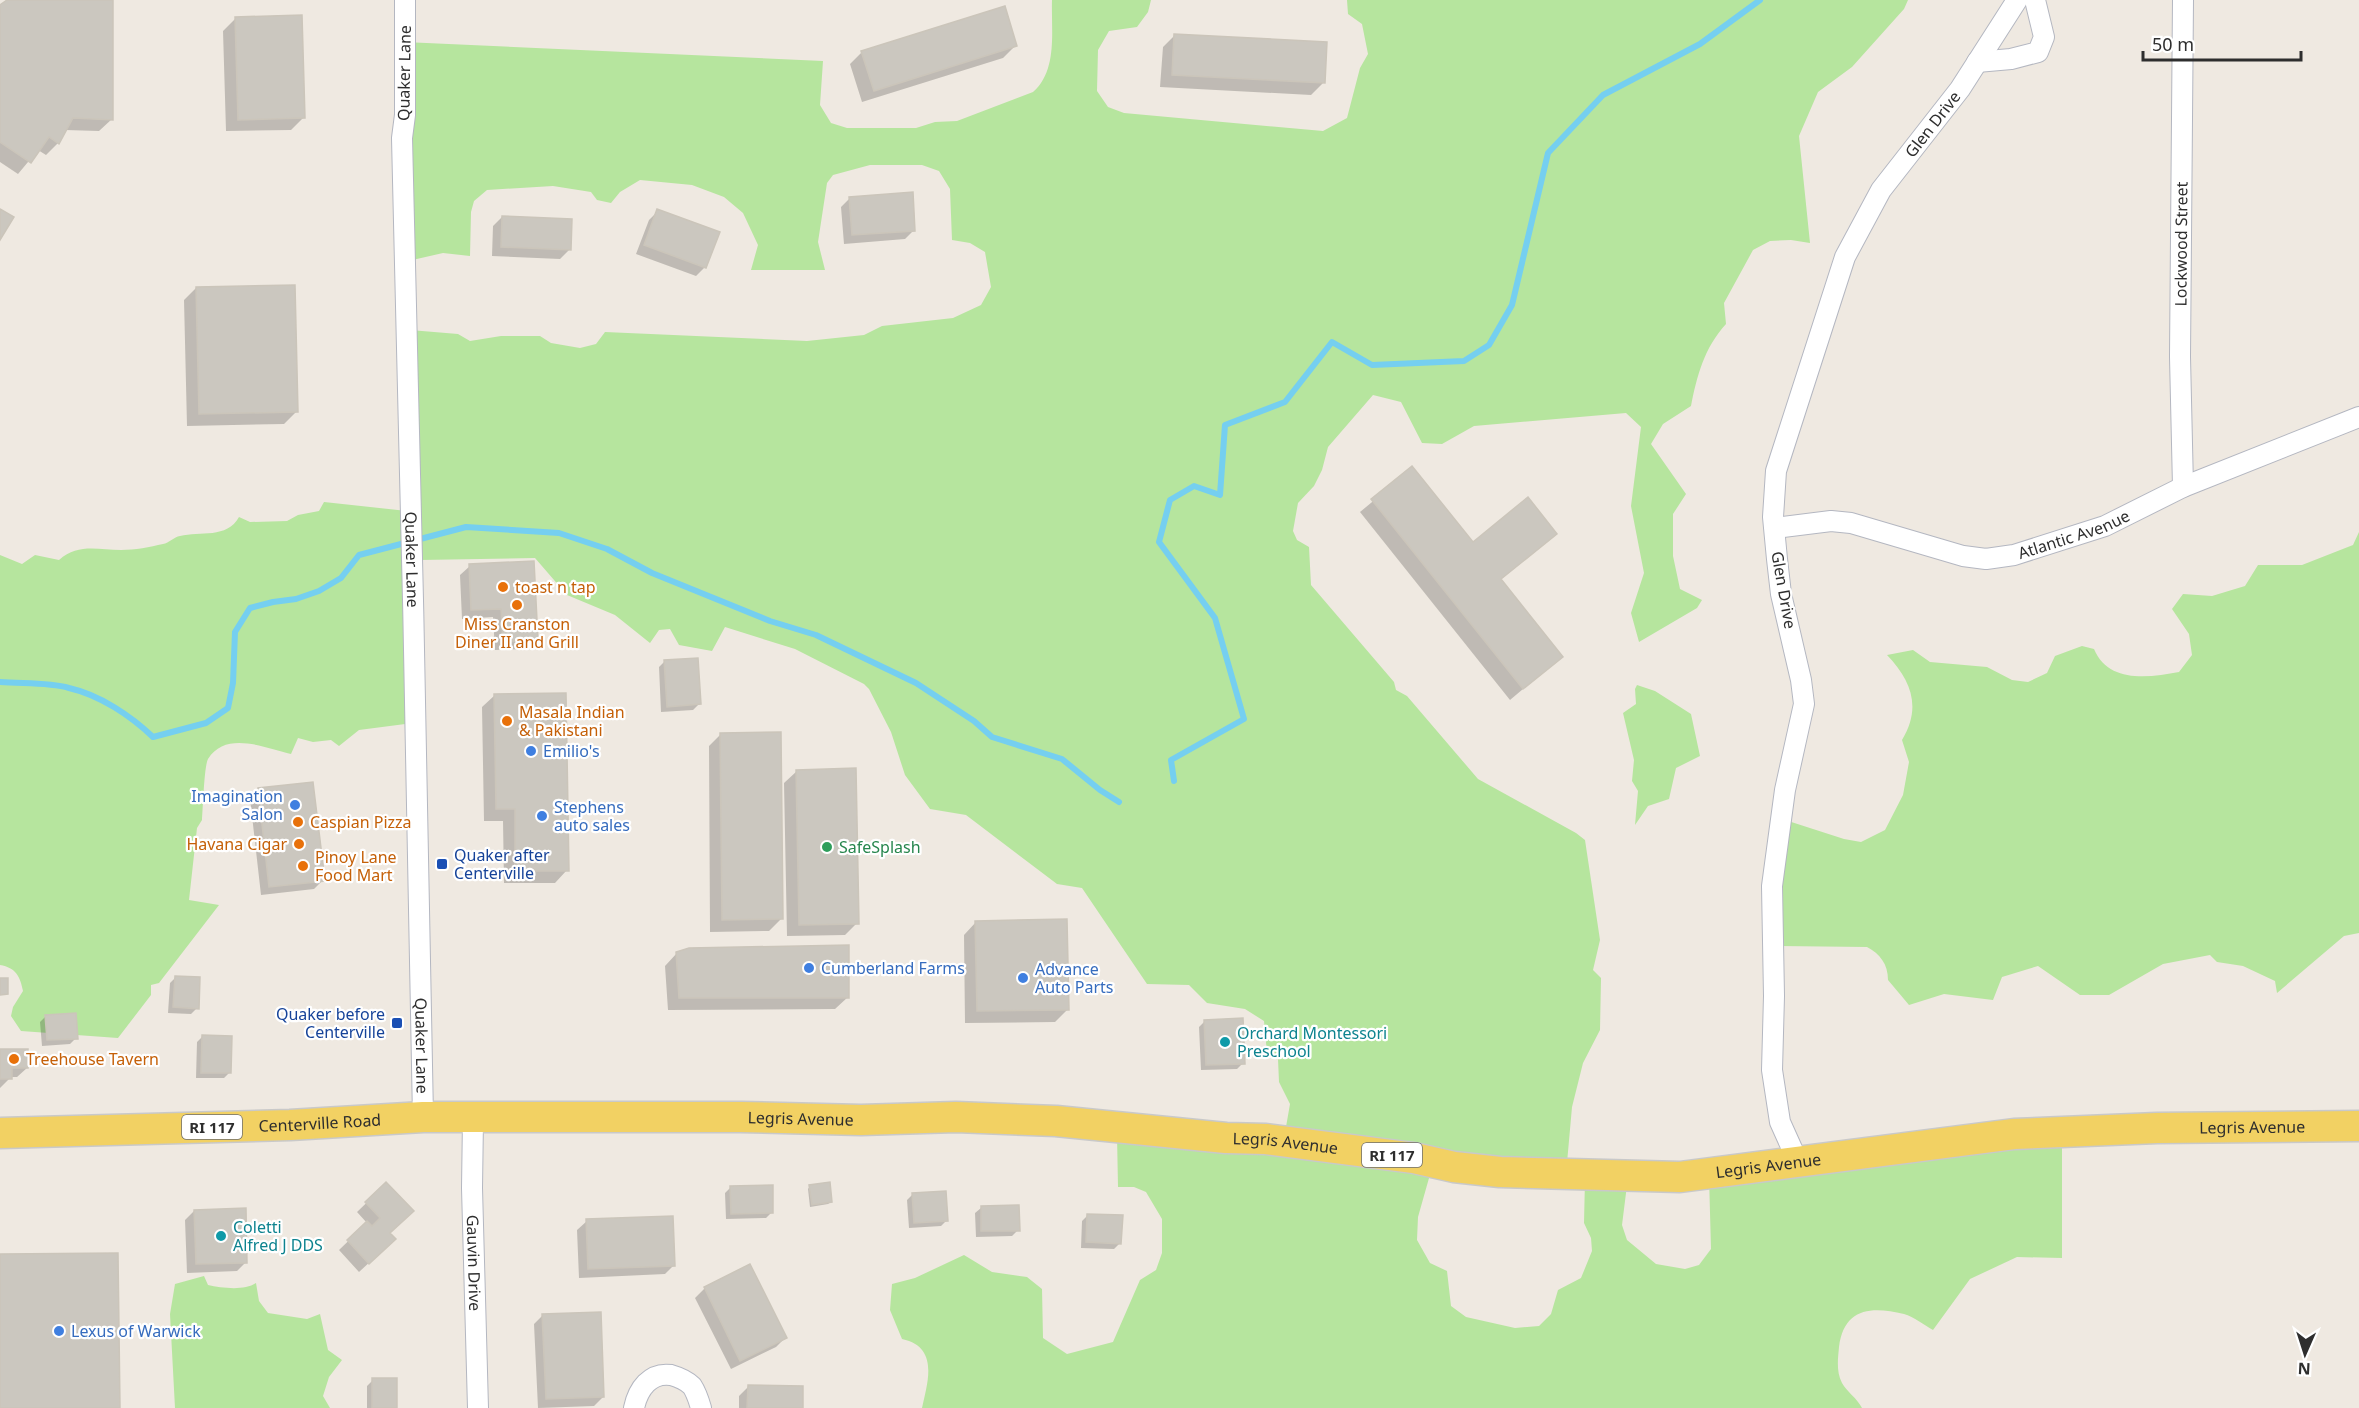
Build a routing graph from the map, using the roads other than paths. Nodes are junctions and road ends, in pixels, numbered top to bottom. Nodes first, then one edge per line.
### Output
1 (405, 0) edge
2 (2017, 0) edge
3 (2035, 0) edge
4 (2183, 0) edge
5 (1977, 62) junction
6 (2359, 417) edge
7 (2183, 487) junction
8 (1775, 528) junction
9 (423, 1117) junction
10 (473, 1119) junction
11 (2359, 1126) edge
12 (0, 1133) edge
13 (1798, 1162) junction
14 (478, 1408) edge
15 (634, 1408) edge
16 (701, 1408) edge

1 - 9 street, Quaker Lane
2 - 5 street, Glen Drive
3 - 5 street
4 - 7 street, Lockwood Street
5 - 8 street, Glen Drive
6 - 7 street, Atlantic Avenue
7 - 8 street, Atlantic Avenue
8 - 13 street, Glen Drive
9 - 10 main road, Legris Avenue / RI 117
9 - 12 main road, Centerville Road / RI 117
10 - 13 main road, Legris Avenue / RI 117
10 - 14 street, Gauvin Drive
11 - 13 main road, Legris Avenue / RI 117
15 - 16 street

